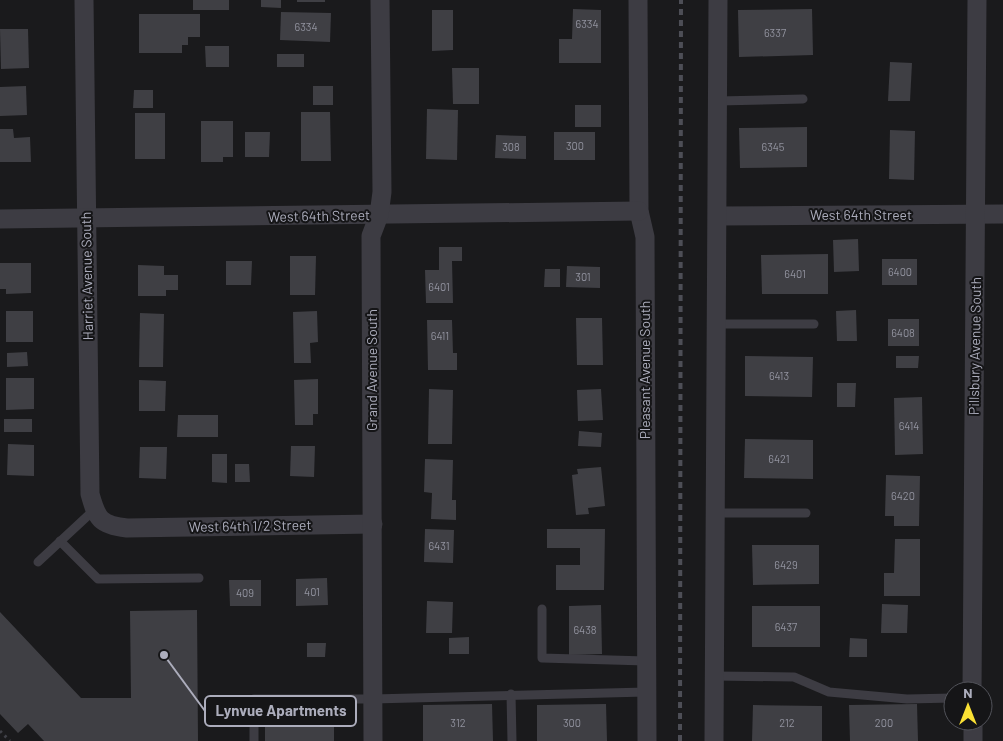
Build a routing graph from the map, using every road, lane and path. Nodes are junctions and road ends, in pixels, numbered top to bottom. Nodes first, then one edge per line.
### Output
1 (84, 0) edge
2 (380, 0) edge
3 (638, 0) edge
4 (718, 0) edge
5 (977, 0) edge
6 (803, 99) dead end
7 (718, 101) junction
8 (638, 211) junction
9 (977, 214) junction
10 (1003, 214) edge
11 (379, 215) junction
12 (719, 216) junction
13 (86, 218) junction
14 (0, 219) edge
15 (718, 324) junction
16 (814, 324) dead end
17 (94, 510) junction
18 (716, 513) junction
19 (806, 513) dead end
20 (373, 524) junction
21 (60, 541) junction
22 (38, 562) dead end
23 (199, 578) dead end
24 (542, 609) dead end
25 (646, 661) junction
26 (714, 676) junction
27 (972, 681) edge
28 (646, 692) junction
29 (511, 694) junction
30 (943, 698) edge
31 (373, 699) junction
32 (0, 731) edge
33 (10, 741) edge
34 (254, 741) edge
35 (373, 741) edge
36 (512, 741) edge
37 (647, 741) edge
38 (714, 741) edge

1 - 13 street, Harriet Avenue South
2 - 11 street, Grand Avenue South
3 - 8 street, Pleasant Avenue South
4 - 7 street
5 - 9 street, Pillsbury Avenue South
6 - 7 lane
7 - 12 street
8 - 11 street, West 64th Street
8 - 25 street, Pleasant Avenue South
9 - 10 street, West 64th Street
9 - 12 street, West 64th Street
9 - 27 street, Pillsbury Avenue South
11 - 13 street, West 64th Street
11 - 20 street, Grand Avenue South
12 - 15 street
13 - 14 street, West 64th Street
13 - 17 street, Harriet Avenue South
15 - 16 lane
15 - 18 street
17 - 20 street, West 64th 1/2 Street
17 - 21 lane
18 - 19 lane
18 - 26 street
20 - 31 street, Grand Avenue South
21 - 22 lane
21 - 23 lane
24 - 25 lane
25 - 28 street, Pleasant Avenue South
26 - 30 lane
26 - 38 street
28 - 29 lane
28 - 37 street, Pleasant Avenue South
29 - 31 lane
29 - 36 lane
31 - 34 lane
31 - 35 street, Grand Avenue South
32 - 33 path

